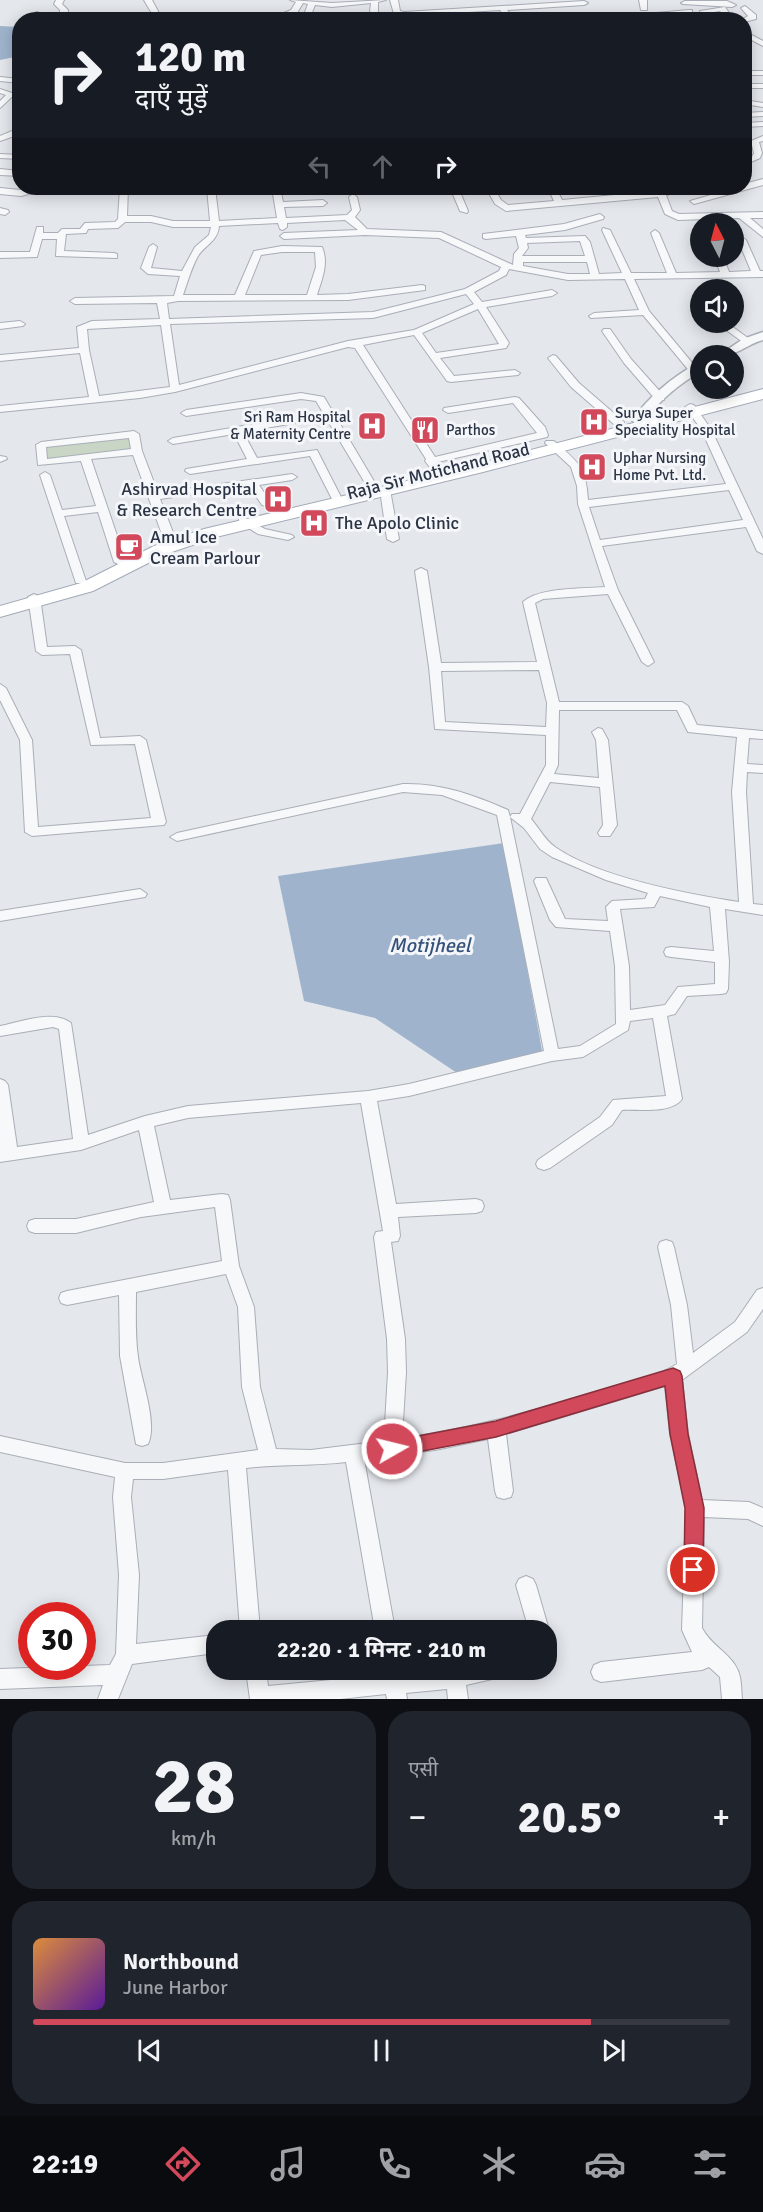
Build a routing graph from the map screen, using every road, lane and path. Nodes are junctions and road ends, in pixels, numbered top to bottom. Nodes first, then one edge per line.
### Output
1 (378, 0) edge
2 (476, 0) edge
3 (297, 1) edge
4 (684, 2) edge
5 (312, 3) junction
6 (584, 3) dead end
7 (732, 5) dead end
8 (502, 8) junction
9 (745, 8) dead end
10 (481, 9) junction
11 (309, 12) edge
12 (435, 12) edge
13 (505, 12) edge
14 (704, 12) edge
15 (727, 12) edge
16 (749, 12) edge
17 (0, 91) edge
18 (11, 94) joint
19 (5, 104) edge
20 (759, 140) edge
21 (752, 161) edge
22 (124, 195) edge
23 (212, 195) edge
24 (277, 195) edge
25 (457, 195) edge
26 (494, 195) edge
27 (555, 195) edge
28 (650, 195) edge
29 (661, 195) edge
30 (715, 195) edge
31 (353, 197) dead end
32 (694, 201) dead end
33 (323, 203) dead end
34 (559, 203) junction
35 (279, 205) junction
36 (464, 211) dead end
37 (744, 215) edge
38 (763, 215) edge
39 (600, 217) dead end
40 (690, 217) edge
41 (349, 218) junction
42 (744, 218) edge
43 (122, 219) junction
44 (282, 219) junction
45 (215, 224) junction
46 (606, 230) dead end
47 (365, 232) junction
48 (655, 232) dead end
49 (763, 234) edge
50 (62, 236) junction
51 (284, 236) junction
52 (486, 236) dead end
53 (521, 237) junction
54 (744, 244) edge
55 (153, 247) dead end
56 (282, 249) junction
57 (0, 255) edge
58 (114, 256) dead end
59 (568, 259) junction
60 (590, 259) junction
61 (519, 264) junction
62 (506, 266) junction
63 (723, 267) edge
64 (186, 274) junction
65 (760, 274) edge
66 (726, 275) junction
67 (629, 276) junction
68 (673, 276) junction
69 (568, 277) junction
70 (595, 277) junction
71 (422, 288) dead end
72 (468, 291) junction
73 (552, 293) dead end
74 (311, 297) junction
75 (178, 298) junction
76 (239, 298) junction
77 (164, 300) junction
78 (75, 301) dead end
79 (480, 305) junction
80 (645, 312) junction
81 (594, 315) dead end
82 (165, 322) junction
83 (20, 324) dead end
84 (0, 326) edge
85 (607, 331) dead end
86 (416, 332) junction
87 (735, 333) edge
88 (763, 336) edge
89 (747, 341) junction
90 (348, 344) junction
91 (741, 345) edge
92 (84, 350) junction
93 (434, 356) junction
94 (0, 358) edge
95 (553, 358) dead end
96 (690, 361) edge
97 (515, 373) dead end
98 (690, 374) edge
99 (175, 389) junction
100 (763, 392) edge
101 (660, 398) junction
102 (95, 399) junction
103 (0, 409) edge
104 (692, 409) junction
105 (448, 410) dead end
106 (186, 413) dead end
107 (296, 420) dead end
108 (640, 422) junction
109 (620, 424) junction
110 (237, 430) junction
111 (173, 441) dead end
112 (552, 445) junction
113 (136, 451) junction
114 (85, 457) junction
115 (254, 462) junction
116 (435, 467) junction
117 (190, 471) dead end
118 (45, 475) dead end
119 (292, 477) dead end
120 (252, 483) junction
121 (733, 486) junction
122 (379, 489) junction
123 (154, 497) junction
124 (336, 497) junction
125 (266, 503) dead end
126 (583, 504) junction
127 (102, 508) junction
128 (58, 514) junction
129 (246, 521) junction
130 (749, 523) junction
131 (288, 537) dead end
132 (393, 539) dead end
133 (170, 540) junction
134 (595, 544) junction
135 (763, 551) edge
136 (120, 562) junction
137 (421, 572) dead end
138 (80, 581) junction
139 (612, 590) junction
140 (34, 600) junction
141 (0, 605) edge
142 (0, 612) edge
143 (648, 662) dead end
144 (543, 666) junction
145 (435, 667) junction
146 (0, 688) edge
147 (553, 706) junction
148 (553, 731) junction
149 (598, 732) dead end
150 (743, 735) junction
151 (763, 735) edge
152 (740, 768) junction
153 (763, 769) edge
154 (545, 777) junction
155 (606, 783) junction
156 (503, 813) junction
157 (524, 819) junction
158 (605, 833) dead end
159 (177, 837) dead end
160 (541, 881) dead end
161 (657, 890) junction
162 (140, 894) dead end
163 (717, 903) junction
164 (746, 908) junction
165 (763, 910) edge
166 (0, 916) edge
167 (615, 926) junction
168 (671, 952) dead end
169 (720, 957) junction
170 (659, 1012) junction
171 (624, 1016) junction
172 (0, 1031) edge
173 (552, 1055) junction
174 (0, 1085) edge
175 (368, 1097) junction
176 (145, 1122) junction
177 (81, 1144) junction
178 (5, 1156) edge
179 (544, 1164) dead end
180 (476, 1206) dead end
181 (163, 1207) junction
182 (389, 1208) junction
183 (35, 1226) dead end
184 (666, 1247) dead end
185 (231, 1266) junction
186 (127, 1285) junction
187 (763, 1295) edge
188 (67, 1298) dead end
189 (680, 1372) junction
190 (496, 1429) junction
191 (142, 1438) dead end
192 (0, 1444) edge
193 (392, 1449) junction
194 (354, 1454) junction
195 (269, 1457) junction
196 (236, 1461) junction
197 (125, 1471) junction
198 (504, 1491) dead end
199 (695, 1508) junction
200 (763, 1517) edge
201 (526, 1585) dead end
202 (249, 1620) edge
203 (383, 1620) edge
204 (536, 1620) edge
205 (206, 1645) edge
206 (702, 1646) junction
207 (126, 1655) junction
208 (600, 1672) dead end
209 (116, 1675) junction
210 (0, 1679) edge
211 (257, 1680) edge
212 (435, 1680) edge
213 (455, 1680) edge
214 (395, 1684) edge
215 (260, 1698) edge
216 (108, 1699) edge
217 (458, 1699) edge
218 (732, 1699) edge

1 - 5 street
2 - 10 street
3 - 5 street
4 - 7 street
5 - 11 street
6 - 8 street
8 - 10 street
8 - 13 street
9 - 16 street
10 - 12 street
14 - 15 street
17 - 18 street
18 - 19 street
20 - 21 street
22 - 43 street
23 - 45 street
24 - 35 street
25 - 36 street
26 - 34 street
27 - 34 street
28 - 34 street
29 - 40 street
30 - 32 street
31 - 41 street
33 - 35 street
35 - 44 street
37 - 38 street
39 - 53 street
41 - 44 street
41 - 47 street
42 - 49 street
43 - 45 street
43 - 50 street
44 - 45 street
44 - 51 street
45 - 64 street
46 - 67 street
47 - 51 street
47 - 62 street
48 - 68 street
50 - 57 street
50 - 58 street
51 - 56 street
52 - 53 street
53 - 60 street
53 - 61 street
54 - 65 street
55 - 64 street
56 - 74 street
56 - 76 street
59 - 60 street
59 - 61 street
59 - 69 street
60 - 70 street
61 - 62 street
61 - 69 street
62 - 72 street
63 - 66 street
64 - 75 street
65 - 66 street
66 - 68 street
67 - 68 street
67 - 70 street
67 - 80 street
69 - 70 street
71 - 74 street
72 - 79 street
72 - 82 street
73 - 79 street
74 - 76 street
75 - 76 street
75 - 77 street
77 - 78 street
77 - 82 street
79 - 86 street
79 - 93 street
80 - 81 street
80 - 96 street
82 - 92 street
82 - 99 street
83 - 84 street
85 - 101 street
86 - 90 street
86 - 93 street
87 - 89 street
88 - 89 street
89 - 91 street
90 - 99 street
90 - 116 street
92 - 94 street
92 - 102 street
93 - 97 street
95 - 109 street
98 - 101 street
99 - 102 street
100 - 104 main road
101 - 108 street
102 - 103 street
104 - 108 main road
104 - 121 street
105 - 116 street
106 - 122 street
107 - 110 street
108 - 109 main road, Raja Sir Motichand Road
108 - 112 main road
109 - 112 main road, Raja Sir Motichand Road
110 - 111 street
110 - 115 street
112 - 116 main road, Raja Sir Motichand Road
112 - 122 main road
112 - 126 street
113 - 114 street
113 - 114 street
113 - 123 street
114 - 127 street
115 - 117 street
115 - 124 street
116 - 122 main road, Raja Sir Motichand Road
118 - 128 street
119 - 120 street
120 - 123 street
120 - 125 street
121 - 126 street
121 - 130 street
122 - 124 main road, Raja Sir Motichand Road
122 - 129 main road
122 - 132 street
123 - 133 street
124 - 129 main road, Raja Sir Motichand Road
126 - 134 street
127 - 128 street
127 - 136 street
128 - 138 street
129 - 131 street
129 - 133 main road, Raja Sir Motichand Road
129 - 140 main road
130 - 134 street
130 - 135 street
133 - 136 main road, Raja Sir Motichand Road
134 - 139 street
136 - 138 main road, Raja Sir Motichand Road
137 - 145 street
138 - 140 main road, Raja Sir Motichand Road
139 - 143 street
139 - 144 street
140 - 141 main road, Raja Sir Motichand Road
140 - 142 main road
140 - 146 street
144 - 145 street
144 - 147 street
145 - 148 street
147 - 148 street
147 - 150 street
148 - 154 street
149 - 155 street
150 - 151 street
150 - 152 street
152 - 153 street
152 - 164 street
154 - 155 street
154 - 157 street
155 - 158 street
156 - 157 street
156 - 159 street
156 - 173 street
157 - 161 street
160 - 167 street
161 - 163 street
161 - 167 street
162 - 166 street
163 - 164 street
163 - 169 street
164 - 165 street
167 - 171 street
168 - 169 street
169 - 170 street
170 - 171 street
170 - 179 street
171 - 173 street
172 - 177 street
173 - 175 street
174 - 178 street
175 - 176 street
175 - 182 street
176 - 177 street
176 - 181 street
177 - 178 street
180 - 182 street
181 - 183 street
181 - 185 street
182 - 193 street
184 - 189 street
185 - 186 street
185 - 195 street
186 - 188 street
186 - 191 street
187 - 189 street
189 - 190 street
189 - 199 street
190 - 193 street
190 - 198 street
192 - 197 street
193 - 194 street
194 - 195 street
194 - 203 street
195 - 196 street
196 - 197 street
196 - 202 street
197 - 207 street
199 - 200 street
199 - 206 street
201 - 204 street
205 - 207 street
206 - 208 street
206 - 218 street
207 - 209 street
209 - 210 street
209 - 216 street
211 - 215 street
212 - 214 street
213 - 217 street
214 - 215 street

